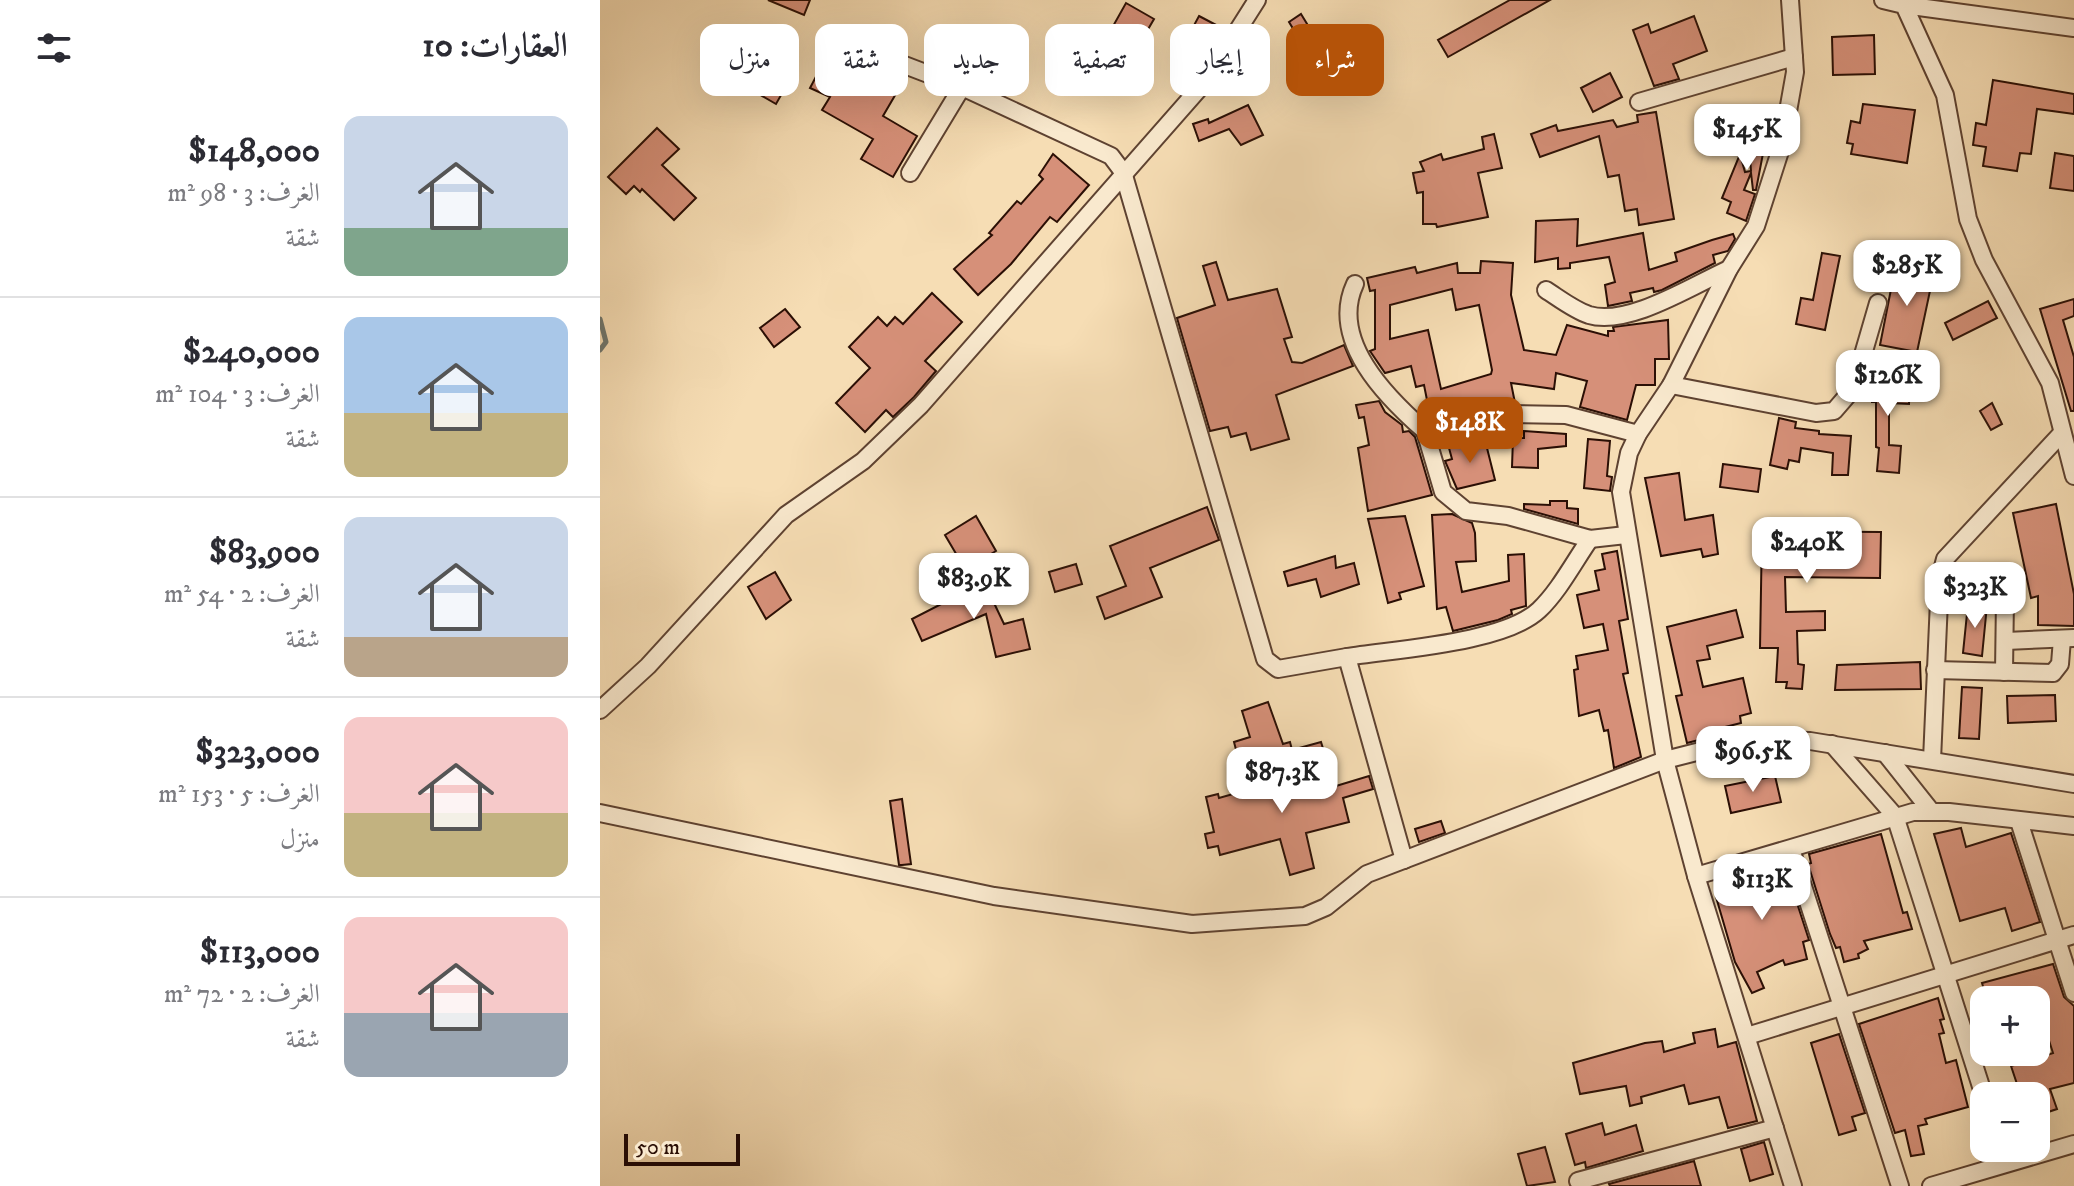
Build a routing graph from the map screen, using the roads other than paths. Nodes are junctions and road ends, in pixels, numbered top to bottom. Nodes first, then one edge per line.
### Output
1 (1257, 0) edge
2 (1790, 0) edge
3 (1883, 0) edge
4 (1904, 2) edge
5 (2074, 28) edge
6 (1794, 57) junction
7 (957, 96) edge
8 (981, 96) edge
9 (1639, 102) dead end
10 (1123, 172) junction
11 (910, 173) dead end
12 (1729, 269) junction
13 (1355, 284) dead end
14 (1546, 290) dead end
15 (1878, 303) dead end
16 (1671, 385) junction
17 (1425, 431) junction
18 (1638, 434) junction
19 (2067, 436) edge
20 (2074, 476) edge
21 (1626, 535) junction
22 (1590, 539) junction
23 (1940, 591) junction
24 (2068, 639) edge
25 (2006, 641) junction
26 (1347, 657) junction
27 (1935, 670) junction
28 (2004, 672) junction
29 (600, 710) edge
30 (1832, 744) junction
31 (1885, 753) junction
32 (1665, 760) junction
33 (1932, 760) junction
34 (2074, 784) edge
35 (1931, 811) junction
36 (600, 813) edge
37 (1895, 816) junction
38 (2019, 821) junction
39 (2074, 826) edge
40 (1791, 849) junction
41 (1404, 860) junction
42 (1696, 876) junction
43 (2074, 935) edge
44 (2055, 940) junction
45 (1944, 975) junction
46 (2074, 993) edge
47 (1844, 1005) junction
48 (1747, 1036) junction
49 (1979, 1082) edge
50 (1775, 1128) junction
51 (2074, 1144) edge
52 (2050, 1148) edge
53 (1989, 1162) edge
54 (1578, 1181) dead end
55 (1793, 1186) edge
56 (1900, 1186) edge
57 (1931, 1186) edge

1 - 10 street
2 - 6 street
3 - 4 street
4 - 5 street
4 - 19 street
6 - 9 street
6 - 12 street
7 - 11 street
8 - 10 street
10 - 26 street
10 - 29 street
12 - 14 street
12 - 16 street
13 - 17 street
15 - 16 street
16 - 18 street
17 - 18 street
17 - 22 street
18 - 21 street
19 - 20 street
19 - 23 street
21 - 22 street
21 - 32 street
22 - 26 street
23 - 25 street
23 - 27 street
24 - 25 street
24 - 28 street
25 - 28 street
26 - 41 street
27 - 28 street
27 - 33 street
30 - 31 street
30 - 32 street
30 - 37 street
31 - 33 street
31 - 35 street
32 - 41 street
32 - 42 street
33 - 34 street
35 - 37 street
35 - 38 street
36 - 41 street
37 - 40 street
37 - 45 street
38 - 39 street
38 - 44 street
40 - 42 street
40 - 47 street
42 - 48 street
43 - 44 street
44 - 45 street
44 - 46 street
45 - 47 street
45 - 49 street
47 - 48 street
47 - 56 street
48 - 50 street
50 - 54 street
50 - 55 street
51 - 52 street
53 - 57 street

